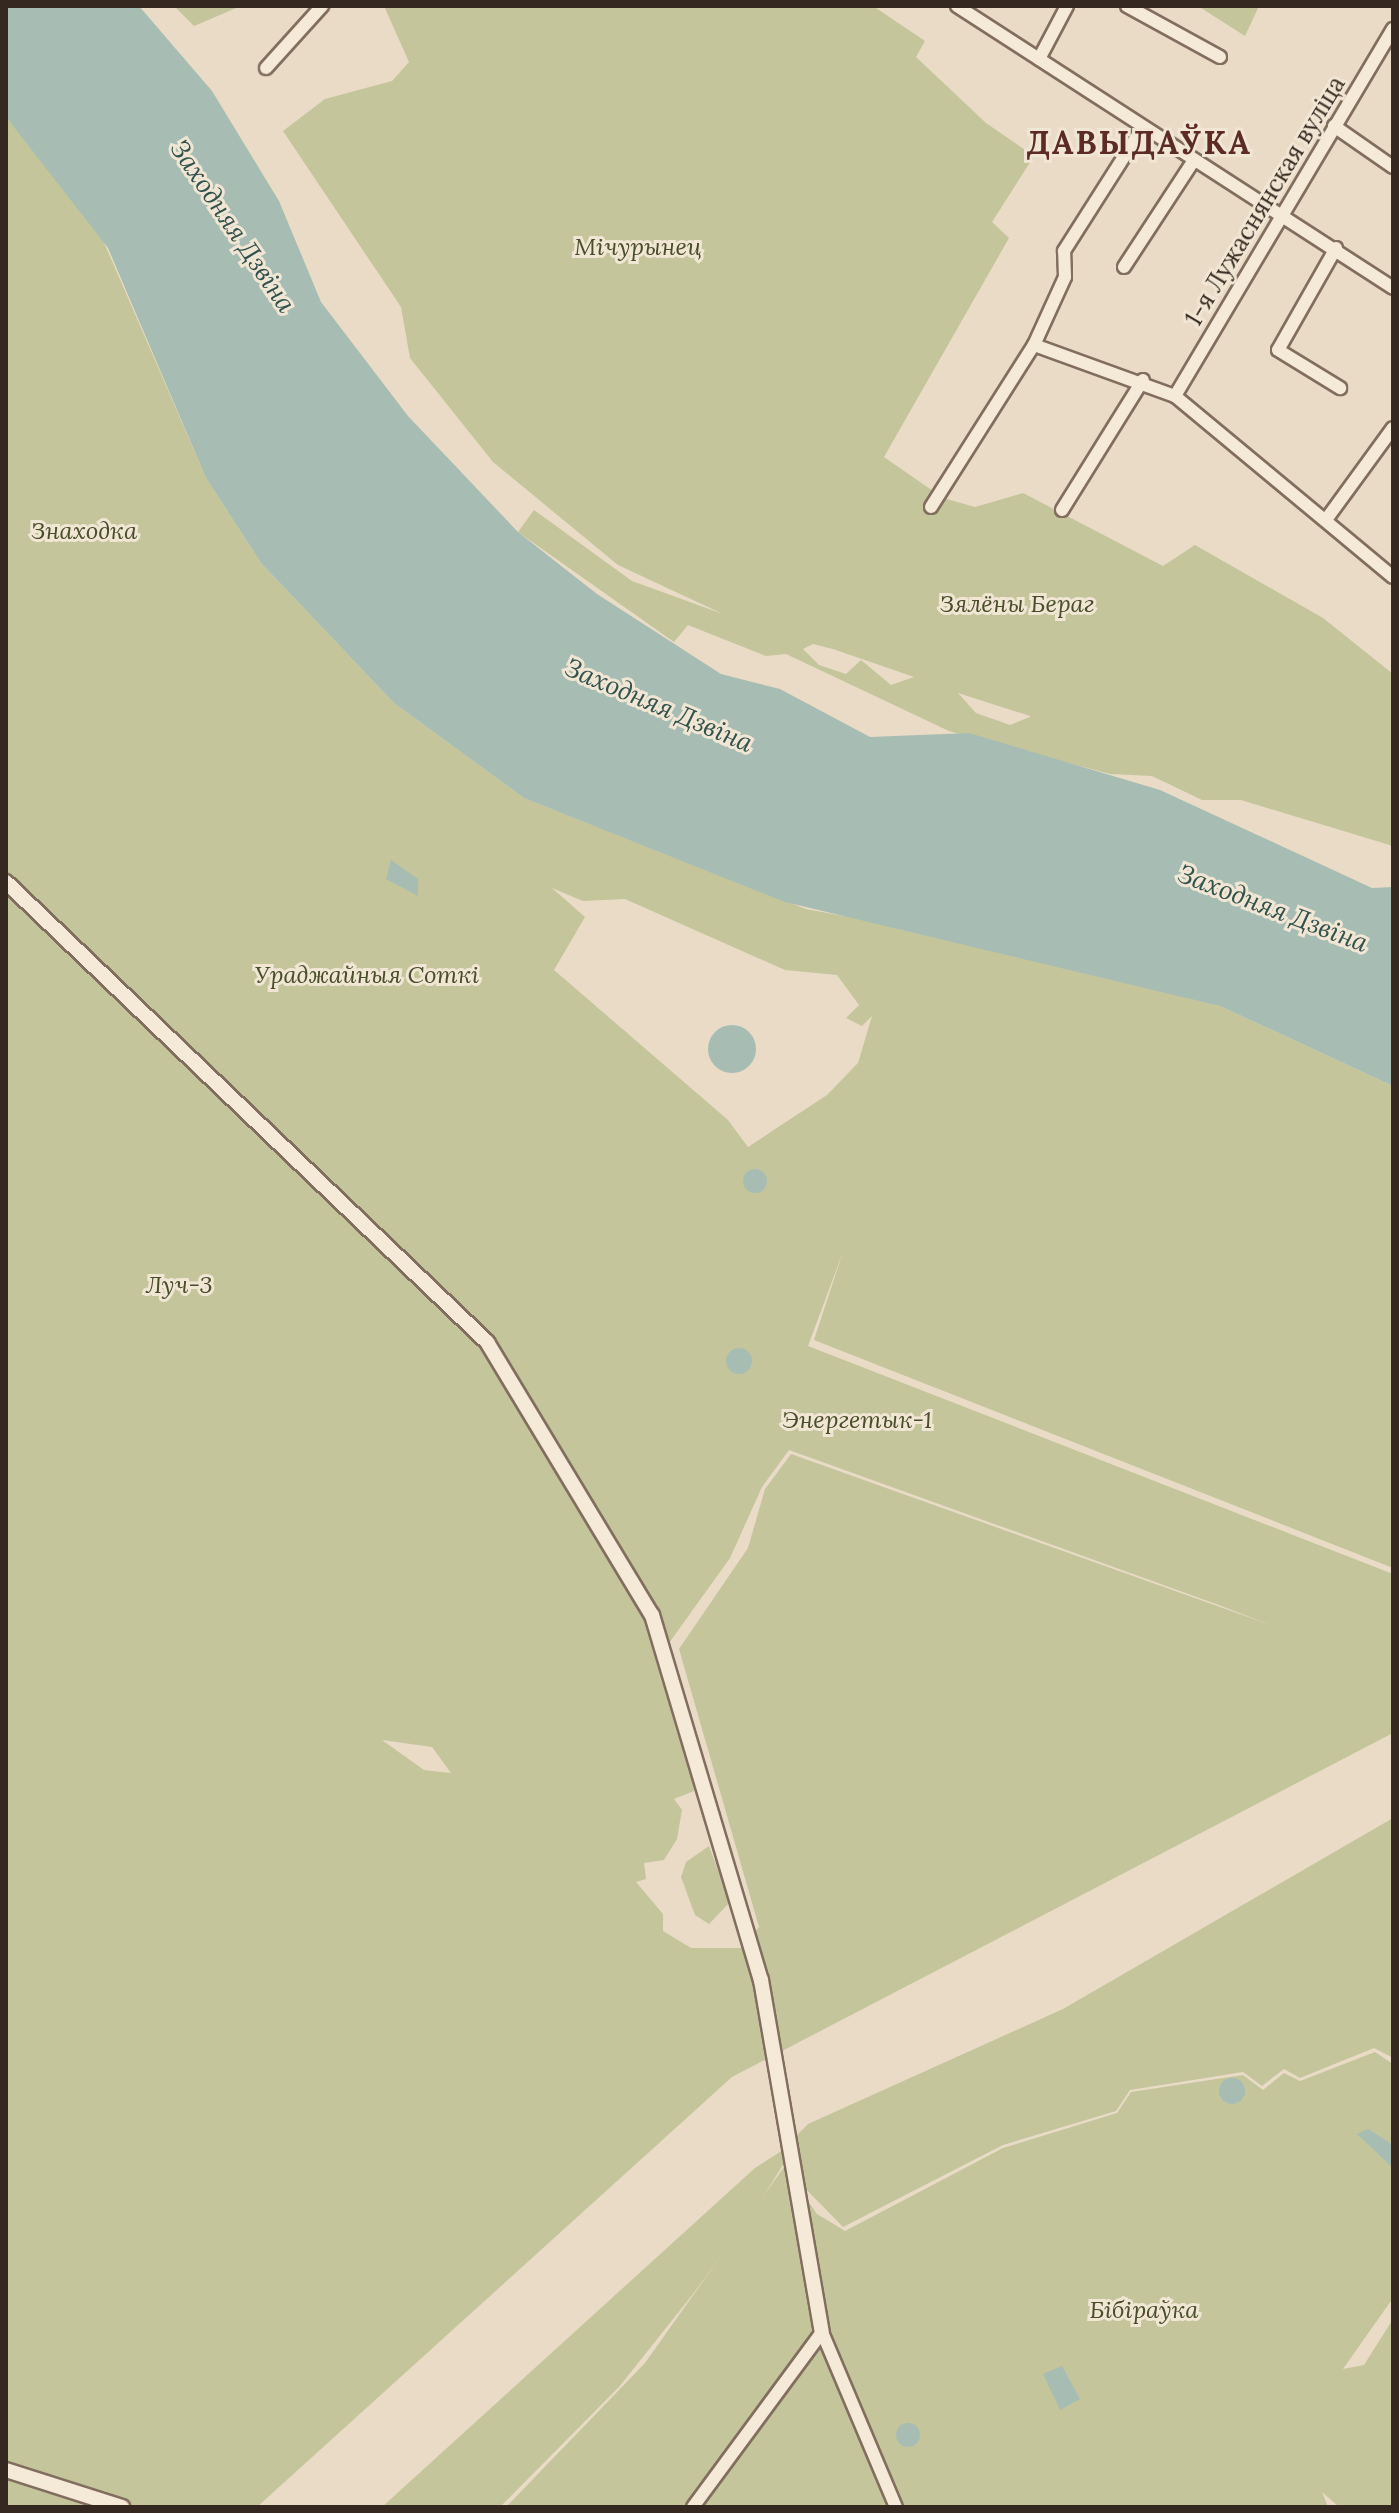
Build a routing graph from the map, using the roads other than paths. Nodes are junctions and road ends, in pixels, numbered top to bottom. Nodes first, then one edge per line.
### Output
1 (322, 6) edge
2 (957, 6) edge
3 (1067, 6) edge
4 (1127, 6) edge
5 (1393, 29) edge
6 (1220, 57) dead end
7 (1039, 59) junction
8 (266, 68) dead end
9 (1334, 126) junction
10 (1141, 130) junction
11 (1192, 163) junction
12 (1393, 167) edge
13 (1282, 215) junction
14 (1336, 248) junction
15 (1124, 267) dead end
16 (1393, 288) edge
17 (1034, 345) junction
18 (1143, 380) junction
19 (1340, 388) dead end
20 (1175, 396) junction
21 (1393, 428) edge
22 (931, 507) dead end
23 (1062, 510) dead end
24 (1328, 517) junction
25 (1393, 577) edge
26 (6, 882) edge
27 (822, 2332) junction
28 (6, 2470) edge
29 (122, 2507) edge
30 (693, 2507) edge
31 (896, 2507) edge

1 - 8 street
2 - 7 street
3 - 7 street
4 - 6 street
5 - 9 street, 1-я Лужаснянская вуліца
7 - 10 street
9 - 12 street
9 - 13 street, 1-я Лужаснянская вуліца
10 - 11 street
10 - 17 street
11 - 13 street
11 - 15 street
13 - 14 street
13 - 20 street, 1-я Лужаснянская вуліца
14 - 16 street
14 - 19 street
17 - 18 street
17 - 22 street
18 - 20 street
18 - 23 street
20 - 24 street
21 - 24 street
24 - 25 street
26 - 27 street
27 - 30 street
27 - 31 street
28 - 29 street

